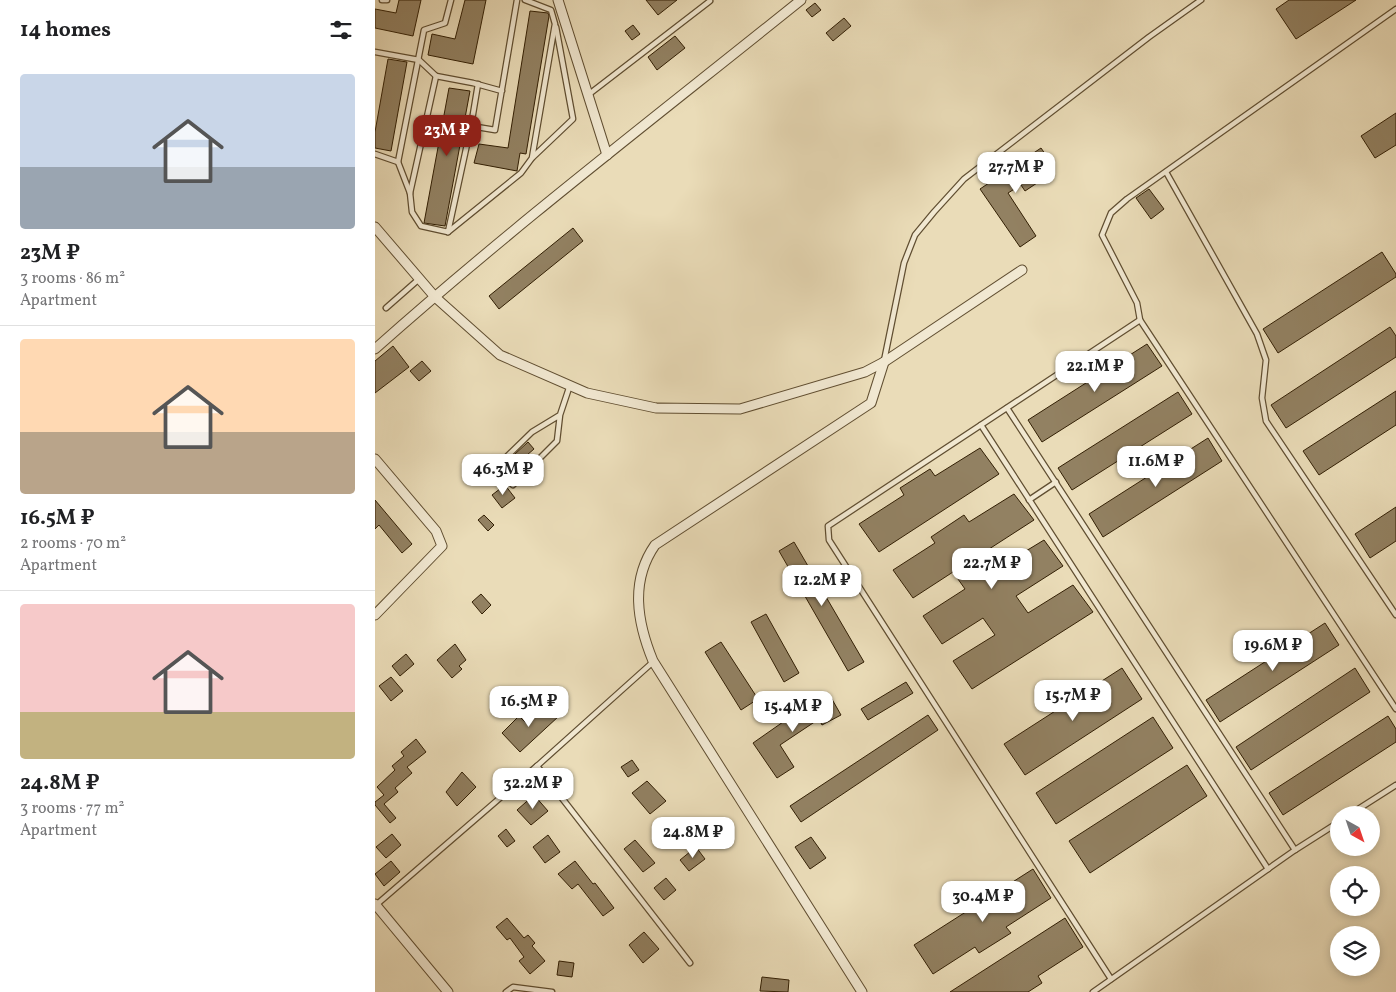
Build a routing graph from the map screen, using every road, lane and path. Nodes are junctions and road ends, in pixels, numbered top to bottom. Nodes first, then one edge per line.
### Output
1 (382, 0) edge
2 (387, 0) edge
3 (451, 0) edge
4 (517, 0) edge
5 (525, 0) edge
6 (558, 0) edge
7 (801, 0) edge
8 (1201, 0) edge
9 (710, 1) dead end
10 (1396, 9) edge
11 (555, 24) junction
12 (375, 52) edge
13 (419, 60) junction
14 (436, 76) junction
15 (478, 84) junction
16 (502, 91) junction
17 (588, 95) junction
18 (471, 126) junction
19 (375, 154) edge
20 (607, 155) junction
21 (532, 158) junction
22 (398, 162) junction
23 (1165, 172) junction
24 (410, 193) junction
25 (375, 229) edge
26 (448, 232) junction
27 (1022, 270) dead end
28 (419, 280) junction
29 (435, 296) junction
30 (386, 308) dead end
31 (1140, 320) junction
32 (375, 350) edge
33 (884, 362) junction
34 (570, 385) junction
35 (1007, 408) junction
36 (560, 414) junction
37 (981, 426) junction
38 (375, 459) edge
39 (1056, 482) junction
40 (1029, 500) junction
41 (375, 615) edge
42 (1396, 615) edge
43 (653, 661) junction
44 (1396, 709) edge
45 (537, 766) junction
46 (1396, 784) edge
47 (1363, 806) edge
48 (1330, 828) edge
49 (1295, 850) junction
50 (1268, 869) junction
51 (375, 904) edge
52 (690, 963) dead end
53 (1111, 979) junction
54 (448, 992) edge
55 (506, 992) edge
56 (553, 992) edge
57 (861, 992) edge
58 (1093, 992) edge

1 - 2 lane
3 - 13 lane
4 - 16 lane
5 - 11 lane
6 - 17 street
7 - 20 street
8 - 33 lane
9 - 17 lane
10 - 23 lane
11 - 21 lane
11 - 21 lane
12 - 13 lane
13 - 14 lane
13 - 22 lane
14 - 15 lane
14 - 24 lane
15 - 16 lane
15 - 18 lane
16 - 18 lane
17 - 20 street
18 - 26 lane
19 - 22 lane
20 - 29 street
21 - 26 lane
22 - 24 lane
23 - 31 lane
23 - 42 lane
24 - 26 lane
25 - 28 street
27 - 33 street
28 - 29 street
28 - 30 lane
29 - 32 street
29 - 34 street
31 - 35 lane
31 - 44 lane
33 - 34 street
33 - 43 street
34 - 36 lane
35 - 37 lane
35 - 39 lane
36 - 36 lane
37 - 40 lane
37 - 53 lane
38 - 41 street
39 - 40 lane
39 - 49 lane
40 - 50 lane
43 - 45 lane
43 - 57 street
45 - 51 lane
45 - 52 lane
46 - 47 lane
48 - 49 lane
49 - 50 lane
50 - 53 lane
51 - 54 street
53 - 58 lane
55 - 56 lane

